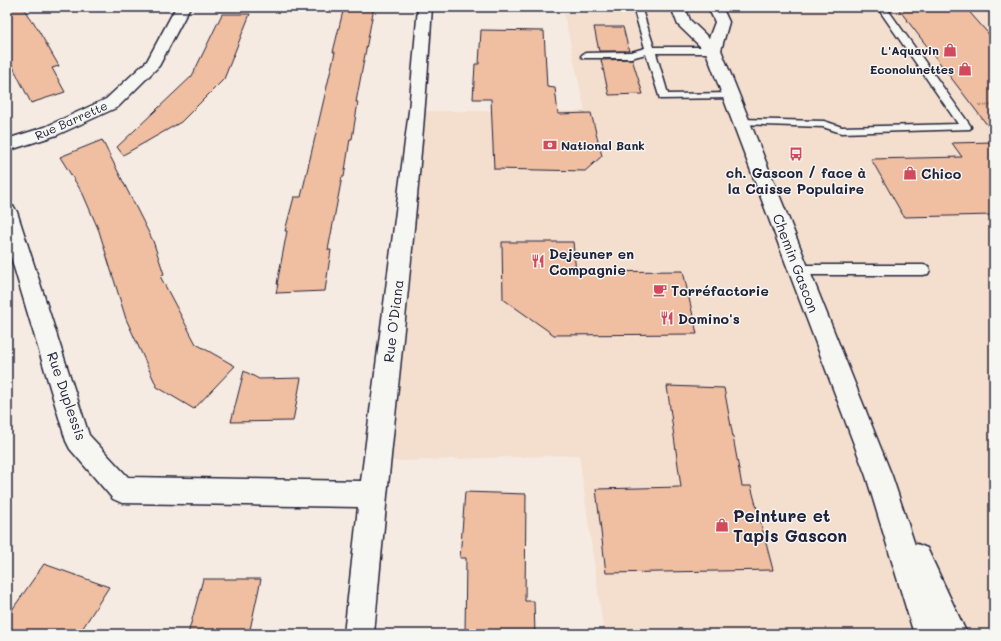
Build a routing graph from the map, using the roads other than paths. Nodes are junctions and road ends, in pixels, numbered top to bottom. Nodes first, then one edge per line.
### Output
1 (182, 7) edge
2 (425, 7) edge
3 (637, 7) edge
4 (678, 7) edge
5 (715, 7) edge
6 (881, 7) edge
7 (650, 50) junction
8 (713, 50) junction
9 (631, 55) junction
10 (586, 56) dead end
11 (653, 61) junction
12 (731, 96) junction
13 (741, 122) junction
14 (7, 145) edge
15 (7, 212) edge
16 (798, 270) junction
17 (923, 270) dead end
18 (879, 476) junction
19 (373, 494) junction
20 (359, 634) edge
21 (929, 634) edge
22 (952, 634) edge

1 - 14 street, Rue Barrette
2 - 19 street, Rue O'Diana
3 - 7 lane
4 - 8 street, Chemin Gascon
5 - 8 street
6 - 13 lane
7 - 8 lane
7 - 9 lane
7 - 11 lane
8 - 12 street, Chemin Gascon
9 - 10 lane
9 - 11 lane
11 - 12 lane
12 - 13 street, Chemin Gascon
13 - 16 street, Chemin Gascon
15 - 19 street, Rue Duplessis
16 - 17 lane
16 - 18 street, Chemin Gascon
18 - 21 street, Chemin Gascon
18 - 22 street, Chemin Gascon
19 - 20 street, Rue O'Diana

